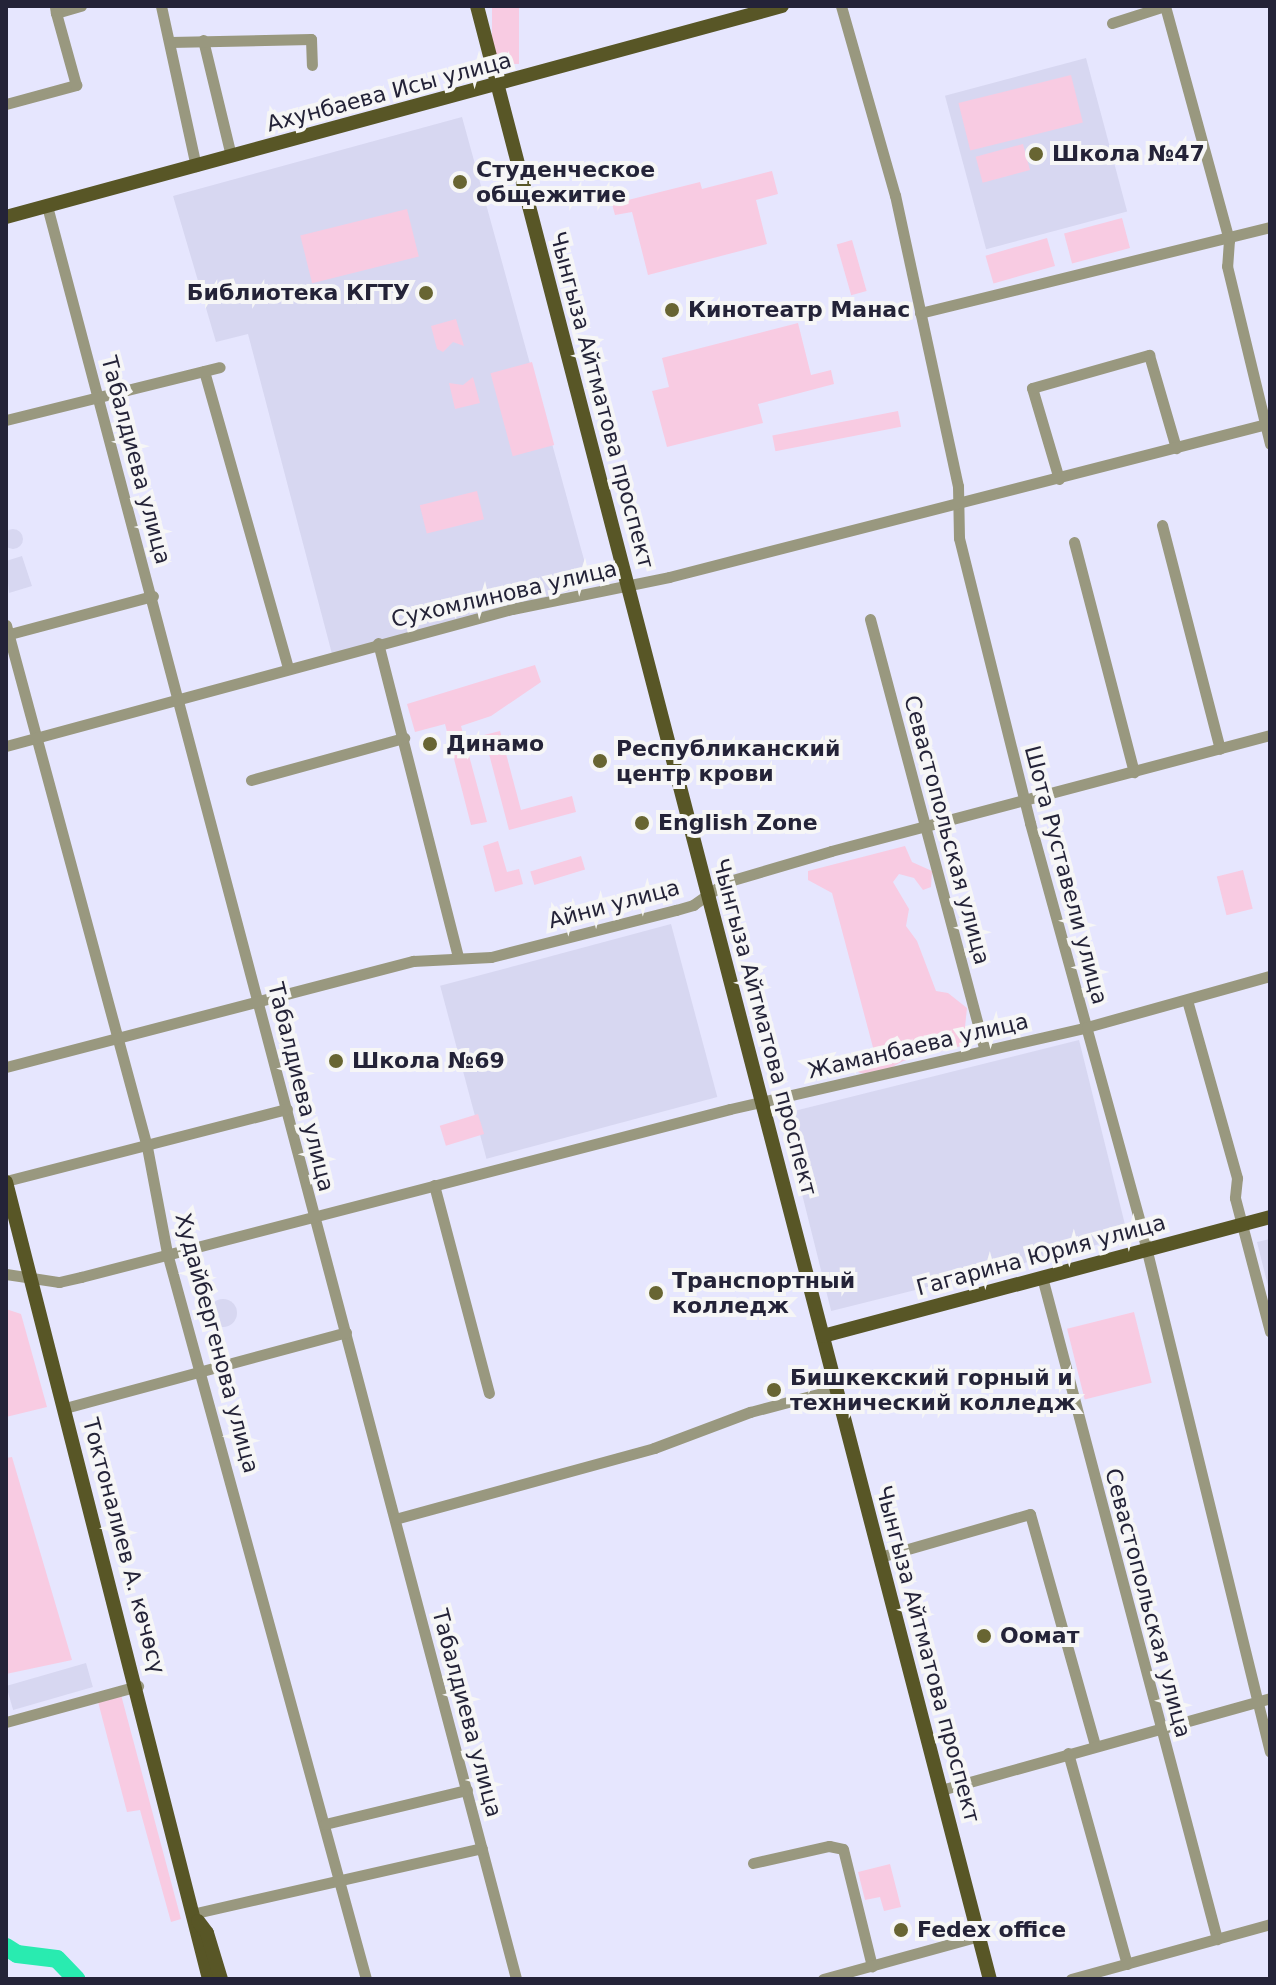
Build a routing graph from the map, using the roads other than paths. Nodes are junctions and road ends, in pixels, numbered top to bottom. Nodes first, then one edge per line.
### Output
1 (81, 6) edge
2 (161, 6) edge
3 (477, 6) edge
4 (782, 6) edge
5 (841, 6) edge
6 (1165, 6) edge
7 (56, 9) edge
8 (1112, 23) dead end
9 (203, 40) junction
10 (170, 42) junction
11 (312, 65) dead end
12 (498, 86) junction
13 (6, 104) edge
14 (231, 156) junction
15 (196, 166) junction
16 (47, 206) junction
17 (6, 217) edge
18 (1270, 227) edge
19 (1229, 240) junction
20 (920, 313) junction
21 (220, 367) dead end
22 (204, 371) junction
23 (100, 397) junction
24 (6, 420) edge
25 (1268, 424) edge
26 (1270, 444) edge
27 (1176, 448) junction
28 (1059, 479) junction
29 (958, 504) junction
30 (1162, 525) dead end
31 (1074, 542) dead end
32 (628, 586) junction
33 (153, 596) junction
34 (870, 619) dead end
35 (7, 632) edge
36 (378, 643) junction
37 (288, 667) junction
38 (179, 697) junction
39 (1270, 735) edge
40 (34, 738) junction
41 (404, 738) junction
42 (6, 746) edge
43 (1220, 749) junction
44 (1134, 772) junction
45 (251, 780) dead end
46 (1024, 801) junction
47 (923, 826) junction
48 (708, 894) junction
49 (458, 957) junction
50 (1270, 976) edge
51 (1187, 1000) junction
52 (259, 1001) junction
53 (1087, 1027) junction
54 (115, 1038) junction
55 (985, 1050) junction
56 (6, 1067) edge
57 (763, 1104) junction
58 (287, 1109) junction
59 (147, 1147) junction
60 (6, 1182) edge
61 (434, 1185) junction
62 (312, 1216) junction
63 (1270, 1217) edge
64 (1242, 1224) junction
65 (12, 1231) edge
66 (1146, 1249) junction
67 (167, 1253) junction
68 (6, 1274) edge
69 (1042, 1277) junction
70 (32, 1280) junction
71 (1270, 1331) edge
72 (346, 1332) junction
73 (823, 1336) junction
74 (202, 1370) junction
75 (837, 1389) junction
76 (489, 1393) dead end
77 (65, 1408) junction
78 (395, 1519) junction
79 (880, 1557) junction
80 (138, 1686) junction
81 (1270, 1698) edge
82 (1257, 1701) junction
83 (6, 1722) edge
84 (1161, 1727) junction
85 (1095, 1745) junction
86 (1270, 1752) edge
87 (1068, 1753) junction
88 (467, 1790) junction
89 (941, 1790) junction
90 (325, 1824) junction
91 (482, 1848) junction
92 (753, 1863) dead end
93 (340, 1880) junction
94 (197, 1917) junction
95 (1270, 1924) edge
96 (979, 1936) junction
97 (1217, 1939) junction
98 (1127, 1964) junction
99 (872, 1966) junction
100 (209, 1979) edge
101 (221, 1979) edge
102 (366, 1979) edge
103 (516, 1979) edge
104 (823, 1979) edge
105 (990, 1979) edge
106 (1071, 1979) edge

1 - 7 street
2 - 10 street
3 - 12 main road, Чынгыза Айтматова проспект
4 - 12 main road, Ахунбаева Исы улица
5 - 20 street, Шота Руставели улица
6 - 8 street
6 - 19 street
7 - 13 street
9 - 10 street
9 - 11 street
9 - 14 street
10 - 15 street
12 - 14 main road, Ахунбаева Исы улица
12 - 32 main road, Чынгыза Айтматова проспект
14 - 15 main road, Ахунбаева Исы улица
15 - 16 main road, Ахунбаева Исы улица
16 - 17 main road, Ахунбаева Исы улица
16 - 23 street, Табалдиева улица
18 - 19 street
19 - 20 street
19 - 25 street
20 - 29 street, Шота Руставели улица
21 - 22 street
22 - 23 street
22 - 37 street
23 - 24 street
23 - 33 street, Табалдиева улица
25 - 26 street
25 - 27 street, Сухомлинова улица
27 - 28 street, Сухомлинова улица
27 - 28 street
28 - 29 street, Сухомлинова улица
29 - 32 street, Сухомлинова улица
29 - 46 street, Шота Руставели улица
30 - 43 street
31 - 44 street
32 - 36 street, Сухомлинова улица
32 - 48 main road, Чынгыза Айтматова проспект
33 - 35 street
33 - 38 street, Табалдиева улица
34 - 47 street, Севастопольская улица
35 - 40 street, Худайбергенова улица
36 - 37 street, Сухомлинова улица
36 - 41 street
37 - 38 street, Сухомлинова улица
38 - 40 street, Сухомлинова улица
38 - 52 street, Табалдиева улица
39 - 43 street, Айни улица
40 - 42 street, Сухомлинова улица
40 - 54 street, Худайбергенова улица
41 - 45 street
41 - 49 street
43 - 44 street, Айни улица
44 - 46 street, Айни улица
46 - 47 street, Айни улица
46 - 53 street, Шота Руставели улица
47 - 48 street, Айни улица
47 - 55 street, Севастопольская улица
48 - 49 street, Айни улица
48 - 57 main road, Чынгыза Айтматова проспект
49 - 52 street, Айни улица
50 - 51 street, Жаманбаева улица
51 - 53 street, Жаманбаева улица
51 - 64 street
52 - 54 street, Айни улица
52 - 58 street, Табалдиева улица
53 - 55 street, Жаманбаева улица
53 - 66 street, Шота Руставели улица
54 - 56 street, Айни улица
54 - 59 street, Худайбергенова улица
55 - 57 street, Жаманбаева улица
57 - 61 street, Жаманбаева улица
57 - 73 main road, Чынгыза Айтматова проспект
58 - 59 street
58 - 62 street, Табалдиева улица
59 - 60 street
59 - 67 street, Худайбергенова улица
60 - 65 main road, Токтоналиев А. көчөсү
61 - 62 street, Жаманбаева улица
61 - 76 street
62 - 67 street, Жаманбаева улица
62 - 72 street, Табалдиева улица
63 - 64 main road, Гагарина Юрия улица
64 - 66 main road, Гагарина Юрия улица
64 - 71 street
65 - 70 main road, Токтоналиев А. көчөсү
66 - 69 main road, Гагарина Юрия улица
66 - 82 street, Шота Руставели улица
67 - 70 street, Жаманбаева улица
67 - 74 street, Худайбергенова улица
68 - 70 street, Жаманбаева улица
69 - 73 main road, Гагарина Юрия улица
69 - 84 street, Севастопольская улица
70 - 77 main road, Токтоналиев А. көчөсү
72 - 74 street
72 - 78 street, Табалдиева улица
73 - 75 main road, Чынгыза Айтматова проспект
74 - 77 street
74 - 90 street, Худайбергенова улица
75 - 78 street
75 - 79 main road, Чынгыза Айтматова проспект
77 - 80 main road, Токтоналиев А. көчөсү
78 - 88 street, Табалдиева улица
79 - 85 street
79 - 89 main road, Чынгыза Айтматова проспект
80 - 83 street
80 - 94 main road, Токтоналиев А. көчөсү
81 - 82 street
82 - 84 street
82 - 86 street, Шота Руставели улица
84 - 85 street
84 - 97 street, Севастопольская улица
85 - 87 street
87 - 89 street
87 - 98 street
88 - 90 street
88 - 91 street, Табалдиева улица
89 - 96 main road, Чынгыза Айтматова проспект
90 - 93 street, Худайбергенова улица
91 - 93 street
91 - 103 street, Табалдиева улица
92 - 99 street
93 - 94 street
93 - 102 street, Худайбергенова улица
94 - 100 main road, Токтоналиев А. көчөсү
94 - 101 main road, Токтоналиев А. көчөсү
95 - 97 street
96 - 99 street
96 - 105 main road, Чынгыза Айтматова проспект
97 - 98 street
98 - 106 street
99 - 104 street

